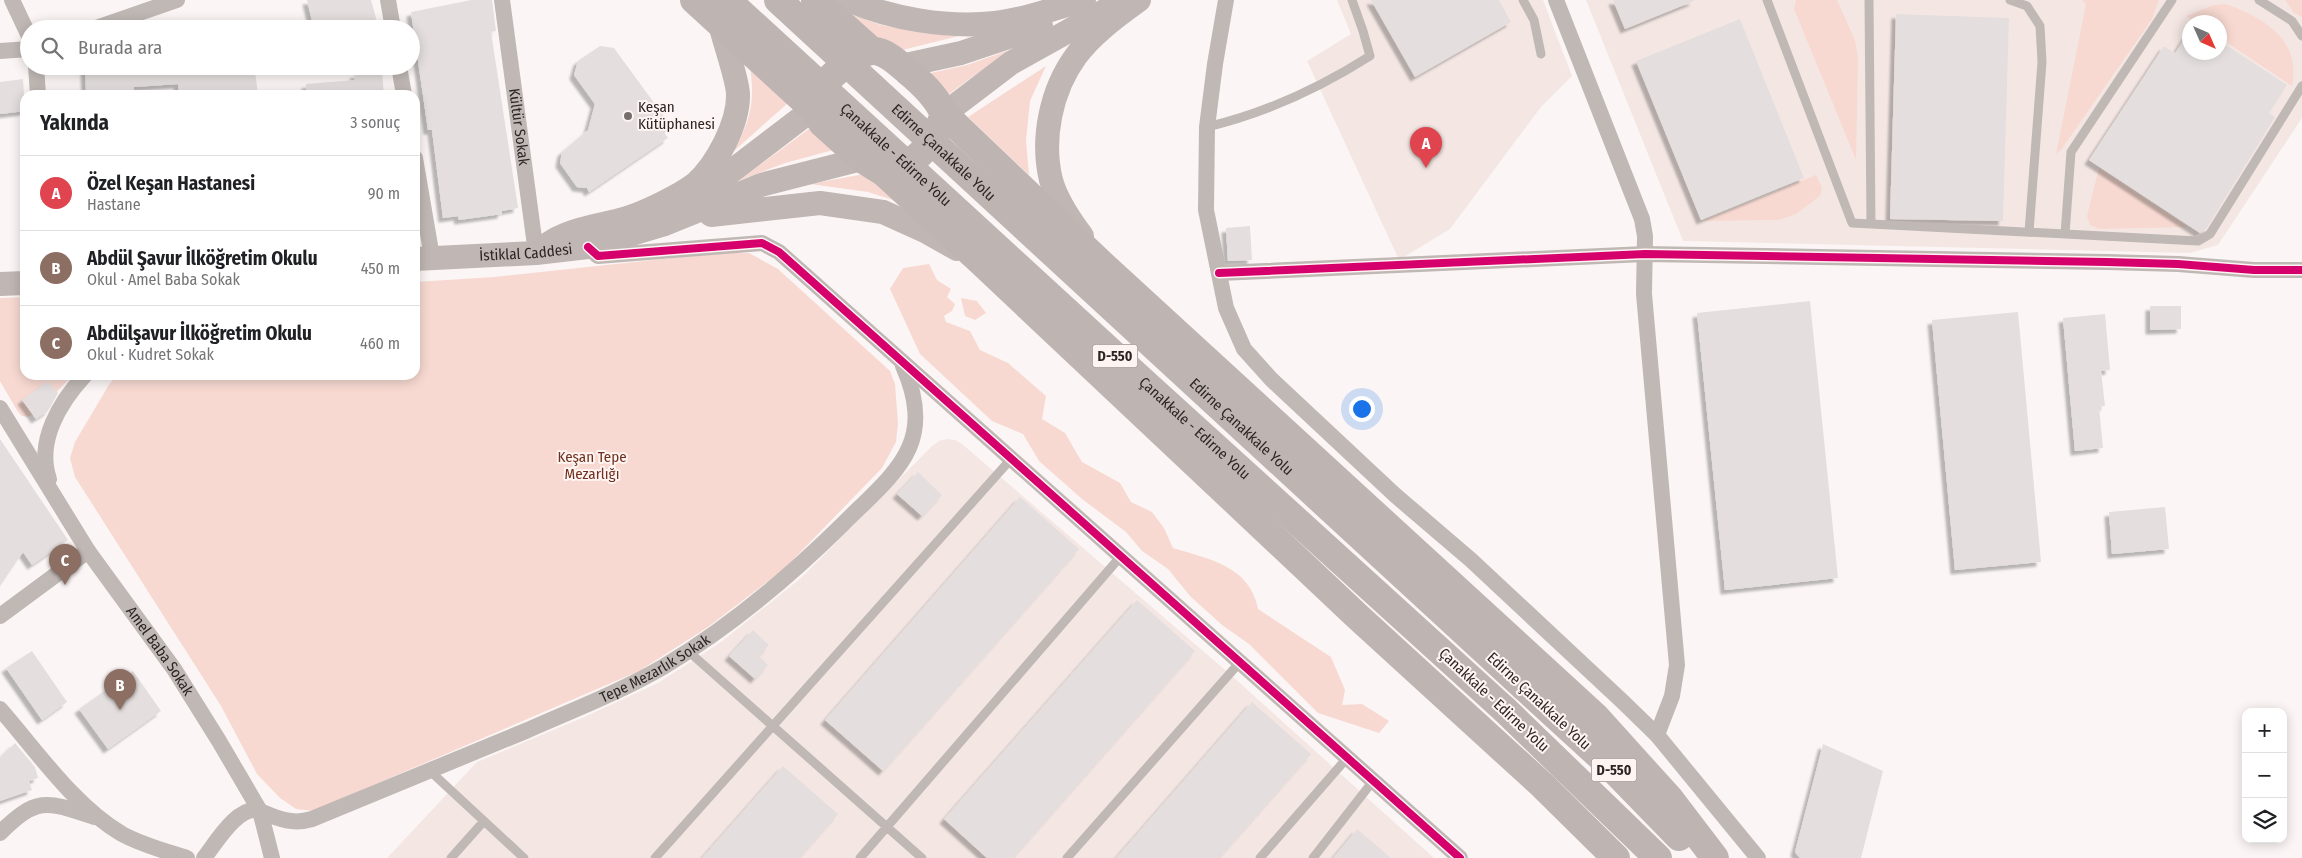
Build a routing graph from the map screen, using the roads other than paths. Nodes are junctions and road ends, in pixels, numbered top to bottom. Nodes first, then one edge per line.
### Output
1 (12, 0) edge
2 (177, 0) edge
3 (388, 0) edge
4 (502, 0) edge
5 (694, 0) edge
6 (778, 0) edge
7 (815, 0) edge
8 (848, 0) edge
9 (1084, 0) edge
10 (1105, 0) edge
11 (1125, 0) edge
12 (1138, 0) edge
13 (1226, 0) edge
14 (1352, 0) edge
15 (1523, 0) edge
16 (1556, 0) edge
17 (1766, 0) edge
18 (1869, 0) edge
19 (2010, 0) edge
20 (2172, 0) edge
21 (2259, 0) edge
22 (724, 12) edge
23 (21, 20) edge
24 (119, 20) edge
25 (391, 20) edge
26 (2302, 36) edge
27 (20, 50) edge
28 (0, 51) edge
29 (872, 51) junction
30 (1541, 54) dead end
31 (901, 66) junction
32 (37, 75) edge
33 (401, 75) edge
34 (2302, 86) edge
35 (38, 90) edge
36 (403, 90) edge
37 (813, 109) junction
38 (944, 114) junction
39 (1207, 127) junction
40 (873, 166) junction
41 (666, 200) junction
42 (420, 220) edge
43 (665, 224) junction
44 (1871, 224) junction
45 (2029, 232) junction
46 (2066, 234) junction
47 (588, 247) junction
48 (536, 253) junction
49 (1645, 254) junction
50 (423, 258) edge
51 (980, 261) junction
52 (1106, 268) junction
53 (2302, 270) edge
54 (1220, 273) junction
55 (20, 283) edge
56 (0, 284) edge
57 (902, 362) junction
58 (81, 380) edge
59 (0, 408) edge
60 (1011, 459) junction
61 (54, 496) junction
62 (88, 551) junction
63 (1121, 556) junction
64 (0, 616) edge
65 (688, 652) junction
66 (1240, 662) junction
67 (0, 709) edge
68 (772, 727) junction
69 (1657, 735) junction
70 (1347, 758) junction
71 (430, 771) junction
72 (1373, 781) junction
73 (260, 811) junction
74 (103, 820) junction
75 (484, 821) junction
76 (887, 827) junction
77 (0, 833) edge
78 (1457, 857) edge
79 (187, 858) edge
80 (204, 858) edge
81 (272, 858) edge
82 (451, 858) edge
83 (524, 858) edge
84 (655, 858) edge
85 (860, 858) edge
86 (922, 858) edge
87 (1067, 858) edge
88 (1260, 858) edge
89 (1313, 858) edge
90 (1616, 858) edge
91 (1658, 858) edge
92 (1699, 858) edge
93 (1715, 858) edge
94 (1758, 858) edge

1 - 23 street
2 - 24 street
3 - 25 street
4 - 48 street, Kültür Sokak
5 - 22 highway
6 - 92 highway, Edirne Çanakkale Yolu / D-550, bridge
7 - 29 highway
8 - 9 main road
10 - 31 main road
11 - 38 main road
12 - 52 main road
13 - 39 street
14 - 39 lane
15 - 30 lane
16 - 49 street
17 - 44 lane
18 - 44 lane
19 - 45 lane
20 - 46 lane
21 - 26 lane
22 - 37 highway
22 - 41 main road
22 - 91 highway, Çanakkale - Edirne Yolu / D-550, bridge
27 - 28 street
29 - 31 highway
29 - 37 highway
31 - 38 highway
32 - 35 street
33 - 36 street
34 - 46 lane
37 - 40 highway
37 - 41 main road
38 - 40 highway
38 - 52 highway
39 - 54 street
40 - 43 main road
40 - 51 highway
41 - 48 main road
42 - 50 street
43 - 47 main road, İstiklal Caddesi
43 - 51 main road
44 - 45 lane
45 - 46 lane
47 - 48 main road, İstiklal Caddesi
47 - 57 street
48 - 50 main road, İstiklal Caddesi
49 - 53 street
49 - 54 street
49 - 69 street
51 - 90 highway
52 - 93 highway
54 - 69 street
55 - 56 main road
57 - 60 street
57 - 65 street, Tepe Mezarlık Sokak
58 - 61 street, Amel Baba Sokak
59 - 61 street, Amel Baba Sokak
60 - 63 street
60 - 68 lane
61 - 62 street, Amel Baba Sokak
62 - 64 street
62 - 73 street, Amel Baba Sokak
63 - 66 street
63 - 76 lane
65 - 68 lane
65 - 71 street, Tepe Mezarlık Sokak
66 - 70 street
66 - 87 lane
67 - 74 street
68 - 76 lane
68 - 84 lane
69 - 94 street
70 - 72 street
70 - 88 lane
71 - 73 street, Tepe Mezarlık Sokak
71 - 75 lane
72 - 78 street
72 - 89 lane
73 - 80 street
73 - 81 street, Amel Baba Sokak
74 - 77 street
74 - 79 street
75 - 82 lane
75 - 83 lane
76 - 85 lane
76 - 86 lane

